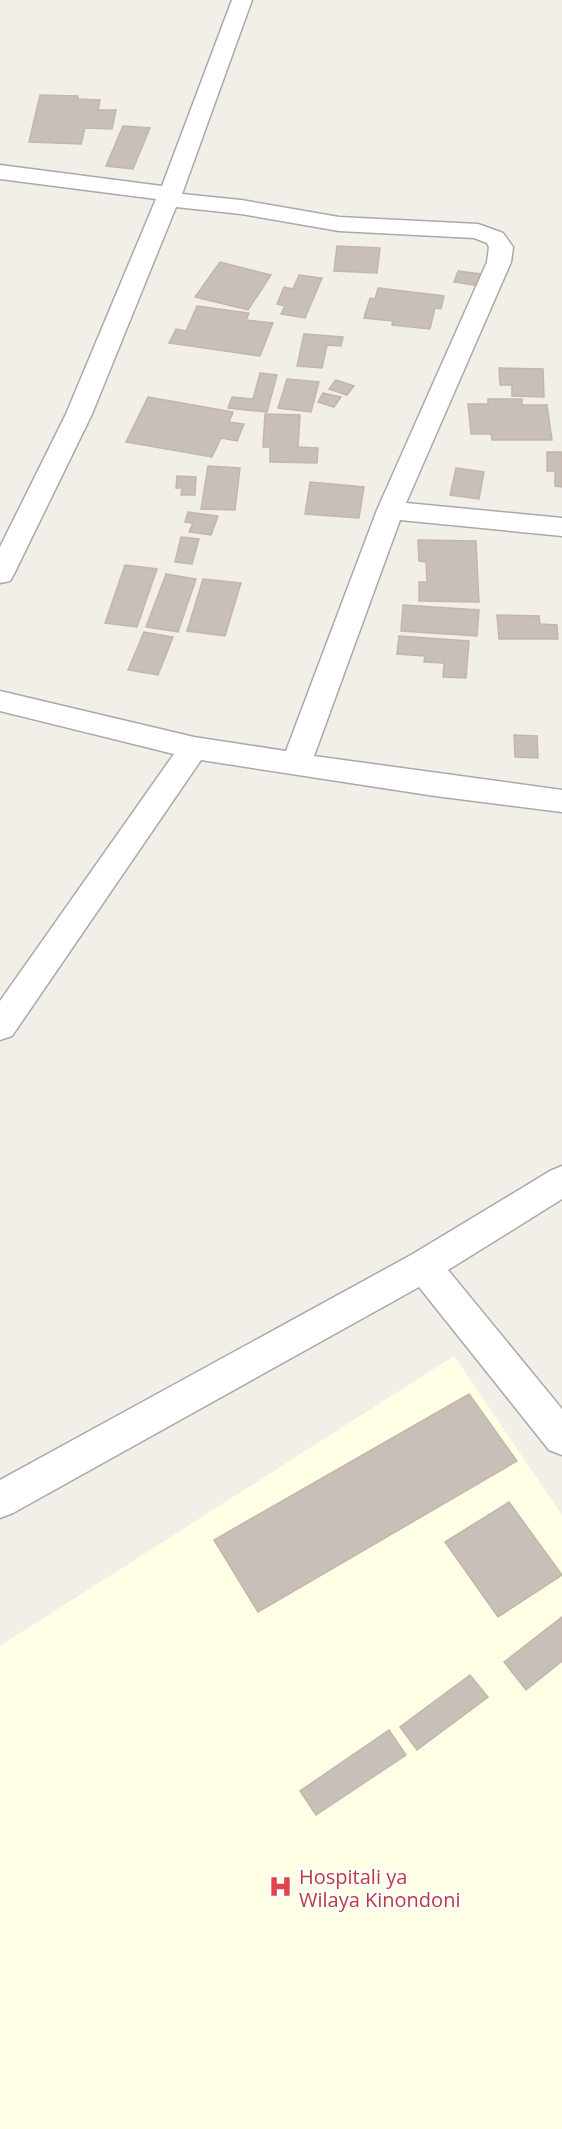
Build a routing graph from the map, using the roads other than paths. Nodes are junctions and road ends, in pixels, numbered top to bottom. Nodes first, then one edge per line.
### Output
1 (242, 0) edge
2 (0, 172) edge
3 (169, 197) junction
4 (390, 510) junction
5 (562, 527) edge
6 (0, 574) edge
7 (0, 701) edge
8 (194, 748) junction
9 (296, 764) junction
10 (562, 801) edge
11 (0, 1027) edge
12 (562, 1181) edge
13 (424, 1266) junction
14 (562, 1438) edge
15 (0, 1500) edge

1 - 3 street
2 - 3 street
3 - 4 street
3 - 6 street
4 - 5 street
4 - 9 street
7 - 8 street
8 - 9 street
8 - 11 street
9 - 10 street
12 - 13 street
13 - 14 street
13 - 15 street

